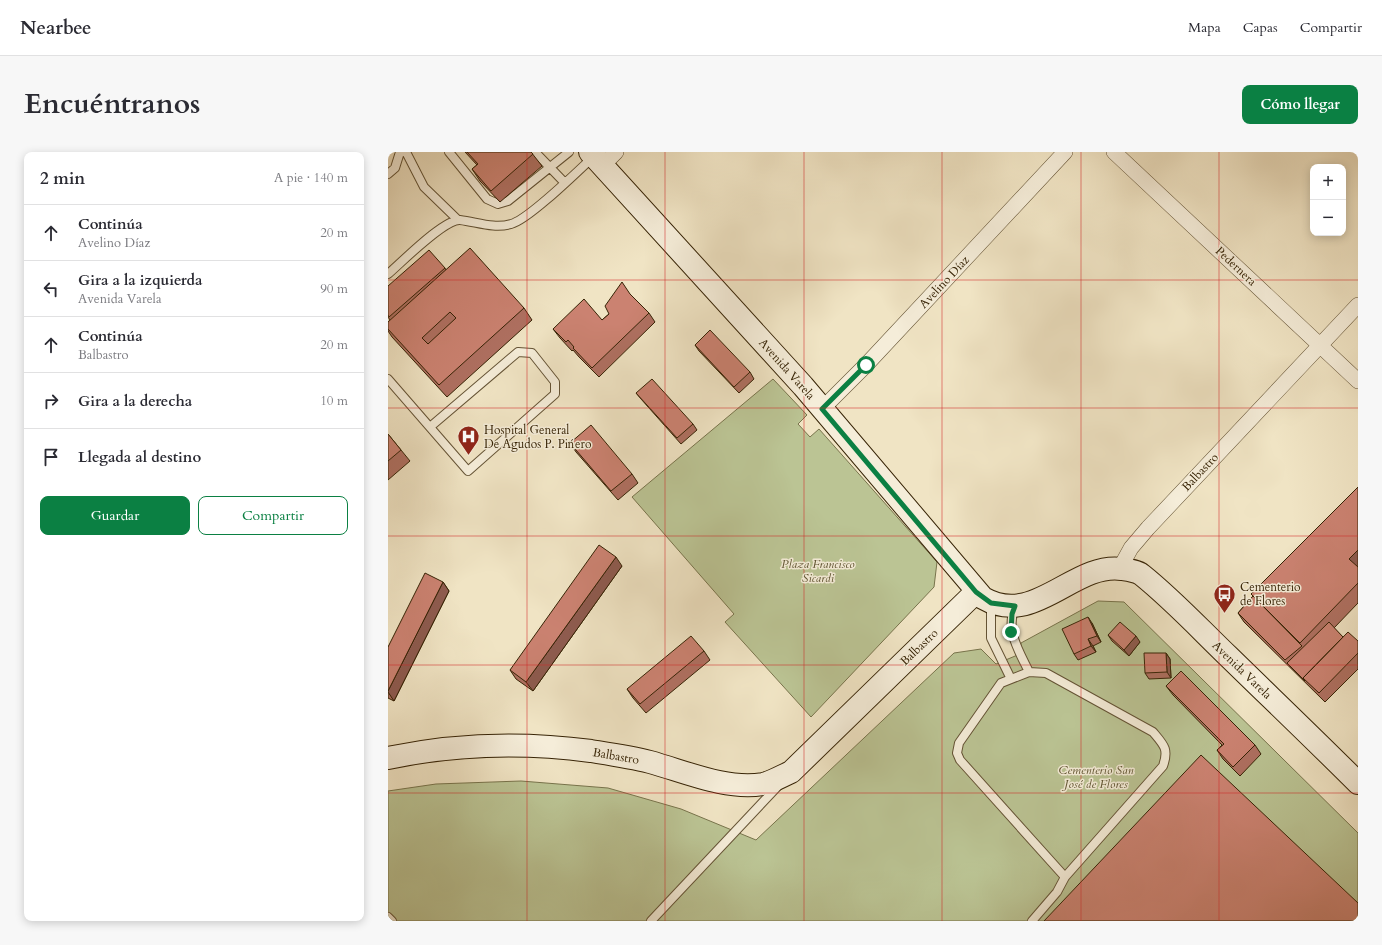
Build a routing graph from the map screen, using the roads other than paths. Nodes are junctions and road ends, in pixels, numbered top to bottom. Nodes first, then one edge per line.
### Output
1 (400, 152) edge
2 (406, 152) edge
3 (449, 152) edge
4 (535, 152) edge
5 (569, 152) edge
6 (1065, 152) edge
7 (1114, 152) edge
8 (600, 157) edge
9 (550, 168) junction
10 (388, 174) edge
11 (564, 182) junction
12 (458, 220) junction
13 (388, 274) edge
14 (1358, 305) edge
15 (1319, 344) junction
16 (388, 379) edge
17 (1358, 381) edge
18 (822, 409) junction
19 (430, 427) junction
20 (1120, 568) junction
21 (984, 597) junction
22 (1015, 606) junction
23 (1029, 672) junction
24 (1011, 679) junction
25 (388, 758) edge
26 (791, 772) junction
27 (1358, 783) edge
28 (1066, 878) junction
29 (388, 917) edge
30 (392, 921) edge
31 (651, 921) edge
32 (1032, 921) edge

1 - 10 lane
2 - 12 lane
3 - 9 lane
4 - 9 lane
5 - 9 lane
6 - 18 street, Avelino Díaz
7 - 15 street, Pedernera
8 - 11 lane
8 - 18 main road, Avenida Varela
9 - 11 lane
11 - 12 lane
12 - 13 lane
14 - 15 street, Balbastro
15 - 17 street, Pedernera
15 - 20 street, Balbastro
16 - 19 lane
18 - 21 main road, Avenida Varela
19 - 19 lane
20 - 22 main road
20 - 27 main road, Avenida Varela
21 - 22 main road
21 - 24 lane
21 - 26 main road, Balbastro
22 - 23 lane
23 - 24 lane
23 - 28 lane
24 - 28 lane
25 - 26 main road, Balbastro
26 - 31 lane
28 - 32 lane
29 - 30 lane

